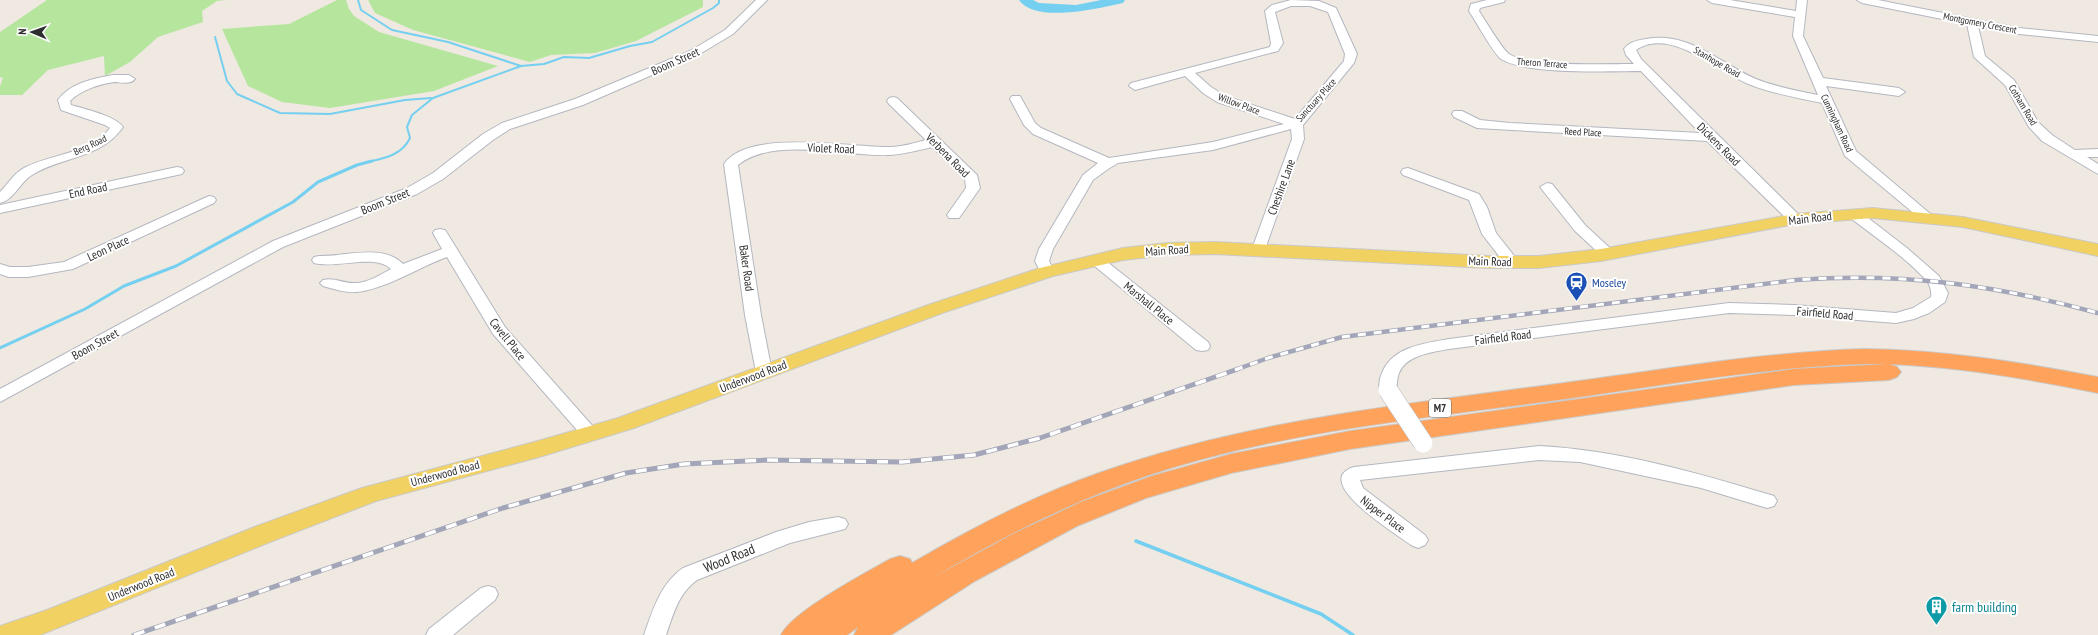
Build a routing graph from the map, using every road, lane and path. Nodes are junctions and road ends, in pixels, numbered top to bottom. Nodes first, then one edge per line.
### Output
1 (762, 0) edge
2 (1500, 0) edge
3 (1712, 0) edge
4 (1802, 0) edge
5 (1862, 0) edge
6 (1470, 3) edge
7 (1800, 15) junction
8 (1972, 22) junction
9 (2098, 39) edge
10 (1644, 68) junction
11 (1187, 72) junction
12 (129, 79) dead end
13 (1818, 81) junction
14 (1135, 86) dead end
15 (1899, 92) dead end
16 (1016, 99) dead end
17 (893, 101) dead end
18 (1826, 101) junction
19 (1458, 114) dead end
20 (1297, 124) junction
21 (1711, 137) junction
22 (935, 142) junction
23 (2098, 153) edge
24 (2072, 154) junction
25 (1109, 163) junction
26 (731, 164) joint
27 (2098, 170) edge
28 (177, 171) dead end
29 (1408, 172) dead end
30 (1546, 187) dead end
31 (0, 199) edge
32 (209, 200) dead end
33 (0, 209) edge
34 (1854, 214) junction
35 (954, 215) dead end
36 (1927, 217) junction
37 (1795, 219) junction
38 (440, 233) dead end
39 (1258, 249) junction
40 (2098, 250) edge
41 (450, 251) junction
42 (1608, 254) junction
43 (319, 260) dead end
44 (1096, 260) junction
45 (1511, 262) junction
46 (0, 270) edge
47 (401, 271) junction
48 (1047, 272) junction
49 (328, 283) dead end
50 (887, 327) joint
51 (1202, 346) dead end
52 (764, 372) junction
53 (2098, 385) edge
54 (0, 396) edge
55 (2098, 398) edge
56 (590, 434) junction
57 (1437, 466) junction
58 (1121, 475) junction
59 (1767, 501) dead end
60 (838, 524) dead end
61 (1027, 537) junction
62 (1418, 540) dead end
63 (488, 594) dead end
64 (8, 635) edge
65 (437, 635) edge
66 (655, 635) edge
67 (796, 635) edge
68 (826, 635) edge
69 (869, 635) edge
70 (895, 635) edge

1 - 54 street, Boom Street
2 - 6 street, Theron Terrace
3 - 7 street
4 - 7 street, Cunningham Road
5 - 8 street, Montgomery Crescent
6 - 10 street, Theron Terrace
7 - 13 street, Cunningham Road
8 - 9 street, Montgomery Crescent
8 - 24 street, Cotham Road
10 - 18 street, Stanhope Road
10 - 21 street, Dickens Road
11 - 14 street, Sanctuary Place
11 - 20 street, Willow Place
11 - 20 street, Sanctuary Place
12 - 31 street, Berg Road
13 - 15 street
13 - 18 street, Cunningham Road
16 - 25 street
17 - 22 street, Verbena Road
18 - 36 street, Cunningham Road
19 - 21 street, Reed Place
20 - 25 street, Sanctuary Place
20 - 39 street, Cheshire Lane
21 - 37 street, Dickens Road
22 - 26 street, Violet Road
22 - 35 street, Verbena Road
23 - 24 street
24 - 27 street, Cotham Road
25 - 48 street, Sanctuary Place
26 - 52 street, Baker Road
28 - 33 street, End Road
29 - 45 street
30 - 42 street
32 - 46 street, Leon Place
34 - 36 main road, Main Road
34 - 37 main road, Main Road
34 - 57 street, Fairfield Road, bridge
36 - 40 main road, Main Road
37 - 42 main road, Main Road
38 - 41 street, Cavell Place
39 - 44 main road, Main Road
39 - 45 main road, Main Road
41 - 47 street
41 - 56 street, Cavell Place
42 - 45 main road, Main Road
43 - 47 street
44 - 48 main road, Main Road
44 - 51 street, Marshall Place
47 - 49 street
48 - 50 main road, Main Road
50 - 52 main road, Underwood Road
52 - 56 main road, Underwood Road
53 - 58 highway, M7
55 - 61 highway, M7
56 - 64 main road, Underwood Road
57 - 59 street
57 - 62 street, Nipper Place
58 - 67 highway
58 - 68 highway, M7
60 - 66 street, Wood Road
61 - 69 highway, M7
61 - 70 highway
63 - 65 street

